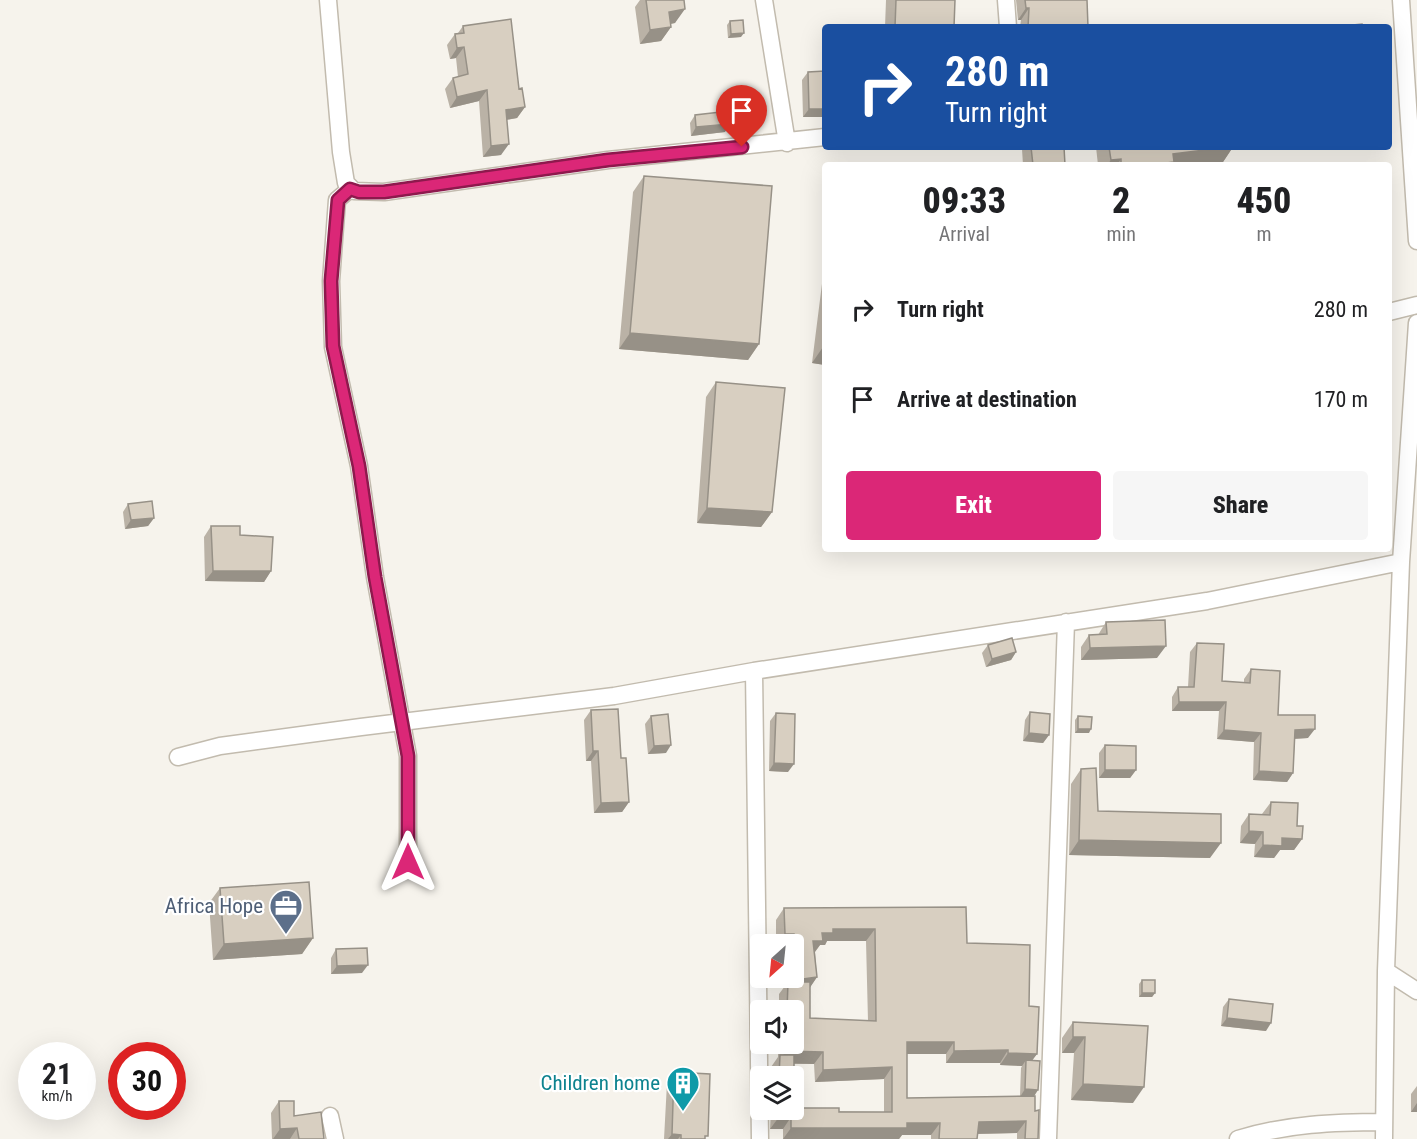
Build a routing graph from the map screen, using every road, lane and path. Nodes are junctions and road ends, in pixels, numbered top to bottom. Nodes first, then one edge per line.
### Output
1 (328, 0) edge
2 (764, 0) edge
3 (1006, 0) edge
4 (1401, 0) edge
5 (1008, 24) edge
6 (822, 137) edge
7 (787, 143) junction
8 (350, 189) junction
9 (1417, 241) edge
10 (1417, 304) edge
11 (1392, 311) edge
12 (1417, 323) edge
13 (1401, 562) junction
14 (1066, 622) junction
15 (754, 671) junction
16 (403, 722) junction
17 (178, 757) dead end
18 (408, 862) dead end
19 (1386, 971) junction
20 (1417, 991) edge
21 (330, 1116) dead end
22 (1384, 1122) junction
23 (335, 1139) edge
24 (760, 1139) edge
25 (1048, 1139) edge
26 (1238, 1139) edge
27 (1384, 1139) edge

1 - 8 street
2 - 7 street
3 - 5 street
4 - 9 street
6 - 7 street
7 - 8 street
8 - 16 street
10 - 11 street
12 - 13 street
13 - 14 street
13 - 19 street
14 - 15 street
14 - 25 street
15 - 16 street
15 - 24 street
16 - 17 street
16 - 18 street
19 - 20 street
19 - 22 street
21 - 23 street
22 - 26 street
22 - 27 street

